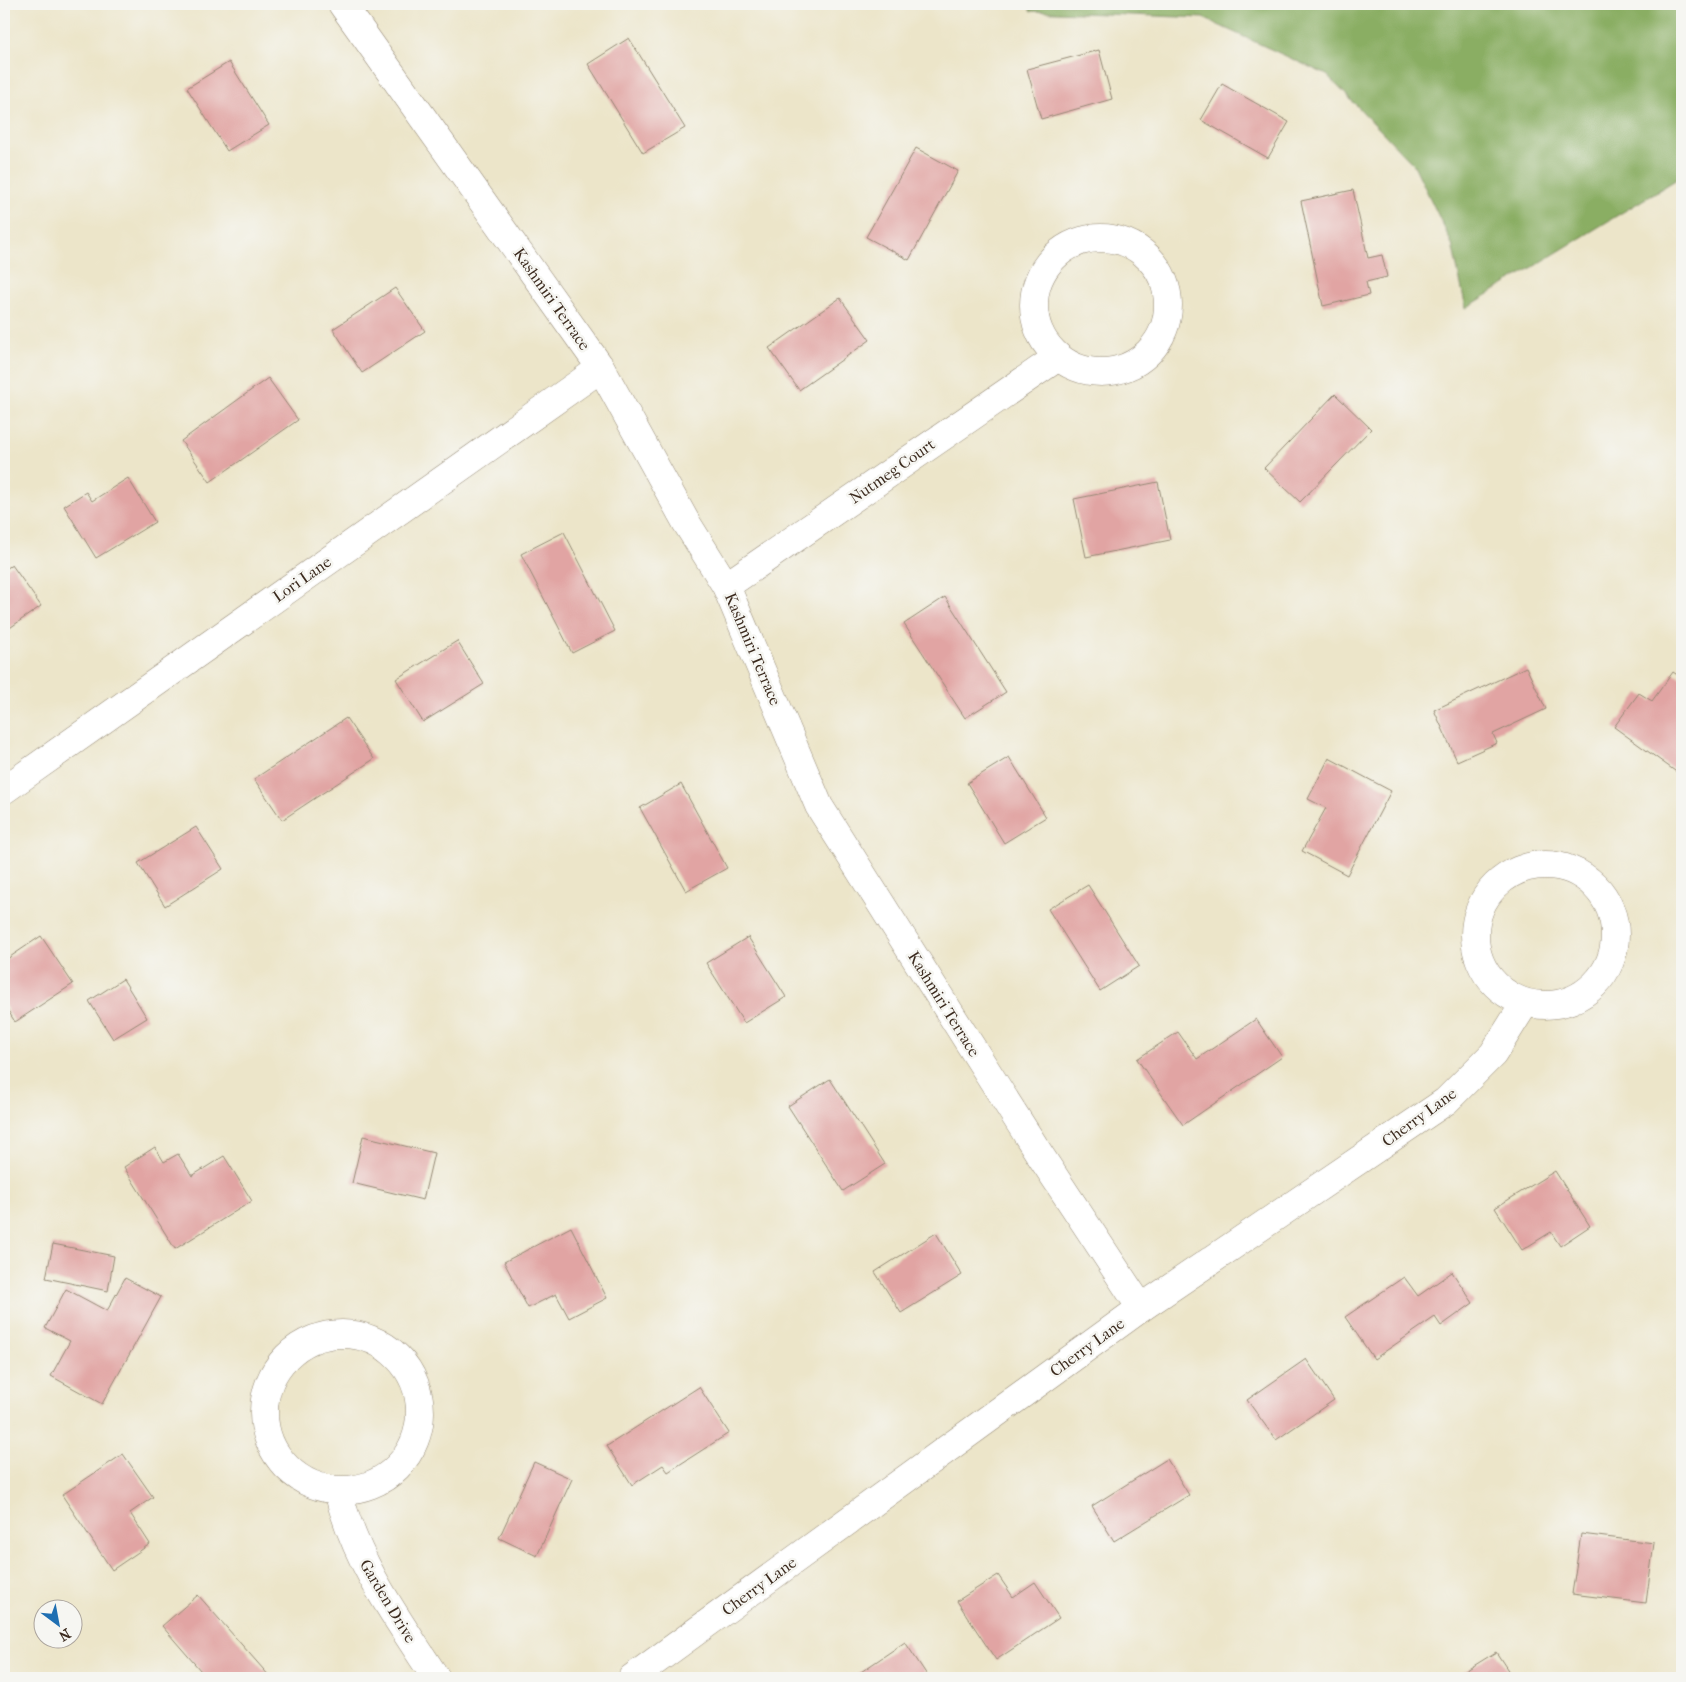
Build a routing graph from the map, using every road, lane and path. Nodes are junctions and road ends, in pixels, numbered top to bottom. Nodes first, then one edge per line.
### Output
1 (342, 4) edge
2 (1058, 357) junction
3 (601, 368) junction
4 (726, 586) junction
5 (4, 790) edge
6 (1525, 1003) junction
7 (1141, 1308) junction
8 (338, 1491) junction
9 (436, 1678) edge
10 (632, 1678) edge

1 - 3 street, Kashmiri Terrace
2 - 2 street
2 - 4 street, Nutmeg Court
3 - 4 street, Kashmiri Terrace
3 - 5 street, Lori Lane
4 - 7 street, Kashmiri Terrace
6 - 6 street
6 - 7 street, Cherry Lane
7 - 10 street, Cherry Lane
8 - 8 street
8 - 9 street, Garden Drive

